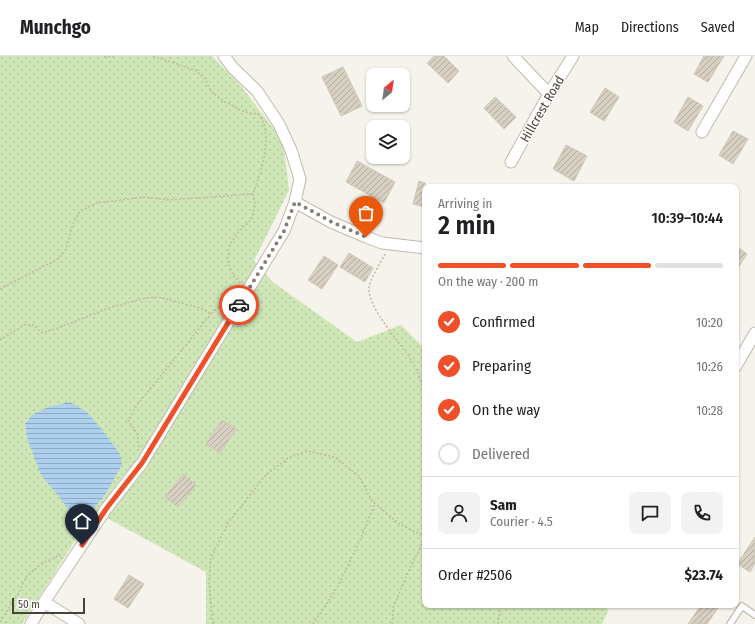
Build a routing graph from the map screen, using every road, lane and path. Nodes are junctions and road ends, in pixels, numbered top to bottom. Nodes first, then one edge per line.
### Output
1 (104, 56) edge
2 (116, 56) edge
3 (153, 56) edge
4 (224, 56) edge
5 (513, 56) edge
6 (573, 56) edge
7 (746, 56) edge
8 (549, 94) junction
9 (702, 132) dead end
10 (511, 162) dead end
11 (253, 194) junction
12 (295, 202) junction
13 (390, 244) junction
14 (422, 248) edge
15 (0, 289) edge
16 (247, 292) junction
17 (232, 296) dead end
18 (211, 314) junction
19 (755, 333) edge
20 (0, 340) edge
21 (739, 361) edge
22 (422, 386) edge
23 (142, 463) junction
24 (375, 503) junction
25 (422, 536) edge
26 (422, 544) edge
27 (63, 554) dead end
28 (44, 602) junction
29 (501, 608) edge
30 (755, 615) edge
31 (0, 622) edge
32 (31, 624) edge
33 (79, 624) edge
34 (213, 624) edge
35 (313, 624) edge
36 (392, 624) edge
37 (498, 624) edge
38 (730, 624) edge

1 - 2 path
3 - 11 path
4 - 12 street
5 - 8 street
6 - 8 street, Hillcrest Road
7 - 9 street
8 - 10 street, Hillcrest Road
11 - 15 path
11 - 16 path
12 - 13 street
12 - 16 street
13 - 14 street
13 - 22 path
16 - 23 street
17 - 18 path
18 - 20 path
18 - 23 path
19 - 21 street
23 - 28 street
24 - 25 path
24 - 34 path
24 - 35 path
26 - 36 path
27 - 31 path
28 - 32 street
28 - 33 street
29 - 37 path
30 - 38 lane

